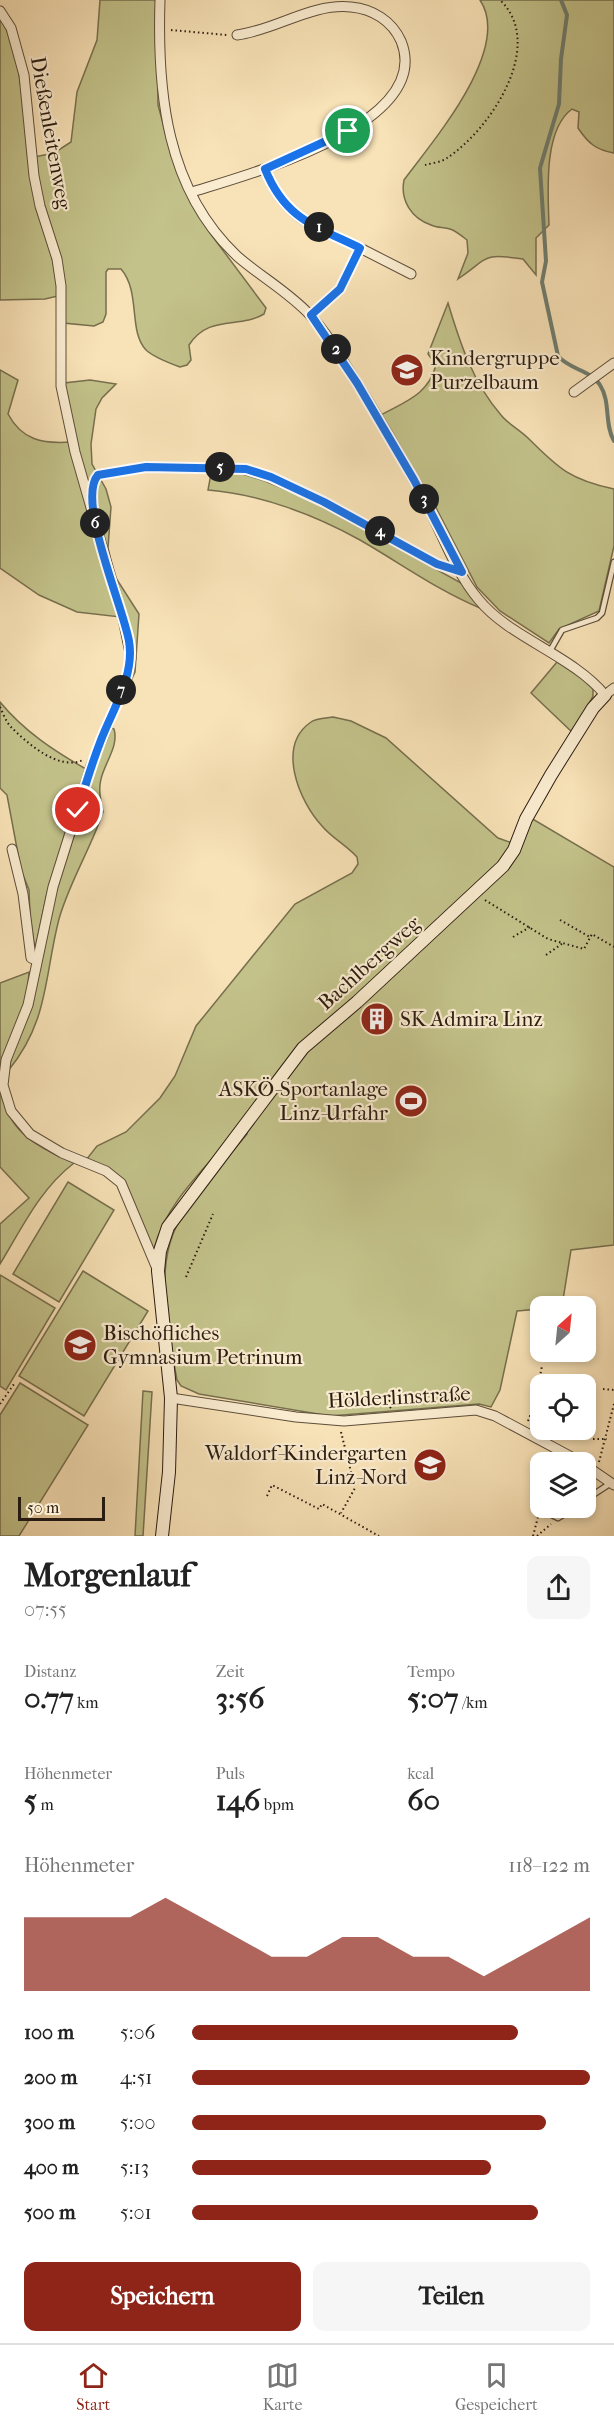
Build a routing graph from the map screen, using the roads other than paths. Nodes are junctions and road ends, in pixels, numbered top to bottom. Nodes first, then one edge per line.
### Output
1 (160, 0) edge
2 (0, 11) edge
3 (237, 34) dead end
4 (265, 169) junction
5 (192, 192) junction
6 (360, 248) junction
7 (411, 274) dead end
8 (311, 315) junction
9 (614, 363) edge
10 (574, 392) dead end
11 (614, 561) edge
12 (550, 651) junction
13 (610, 691) edge
14 (12, 849) dead end
15 (36, 960) junction
16 (158, 1271) junction
17 (171, 1398) junction
18 (563, 1452) edge
19 (596, 1472) edge
20 (612, 1484) edge
21 (596, 1493) edge
22 (162, 1536) edge

1 - 5 street
2 - 15 street, Dießenleitenweg
3 - 4 street
4 - 5 street
4 - 6 street
5 - 8 street
6 - 7 street
6 - 8 street
8 - 12 street
9 - 10 street
11 - 12 lane
12 - 13 street
13 - 16 street, Bachlbergweg
14 - 15 street, Dießenleitenweg
15 - 16 street, Dießenleitenweg
16 - 17 street, Dießenleitenweg
17 - 18 street, Hölderlinstraße
17 - 22 street, Dießenleitenweg
19 - 20 street
20 - 21 lane

